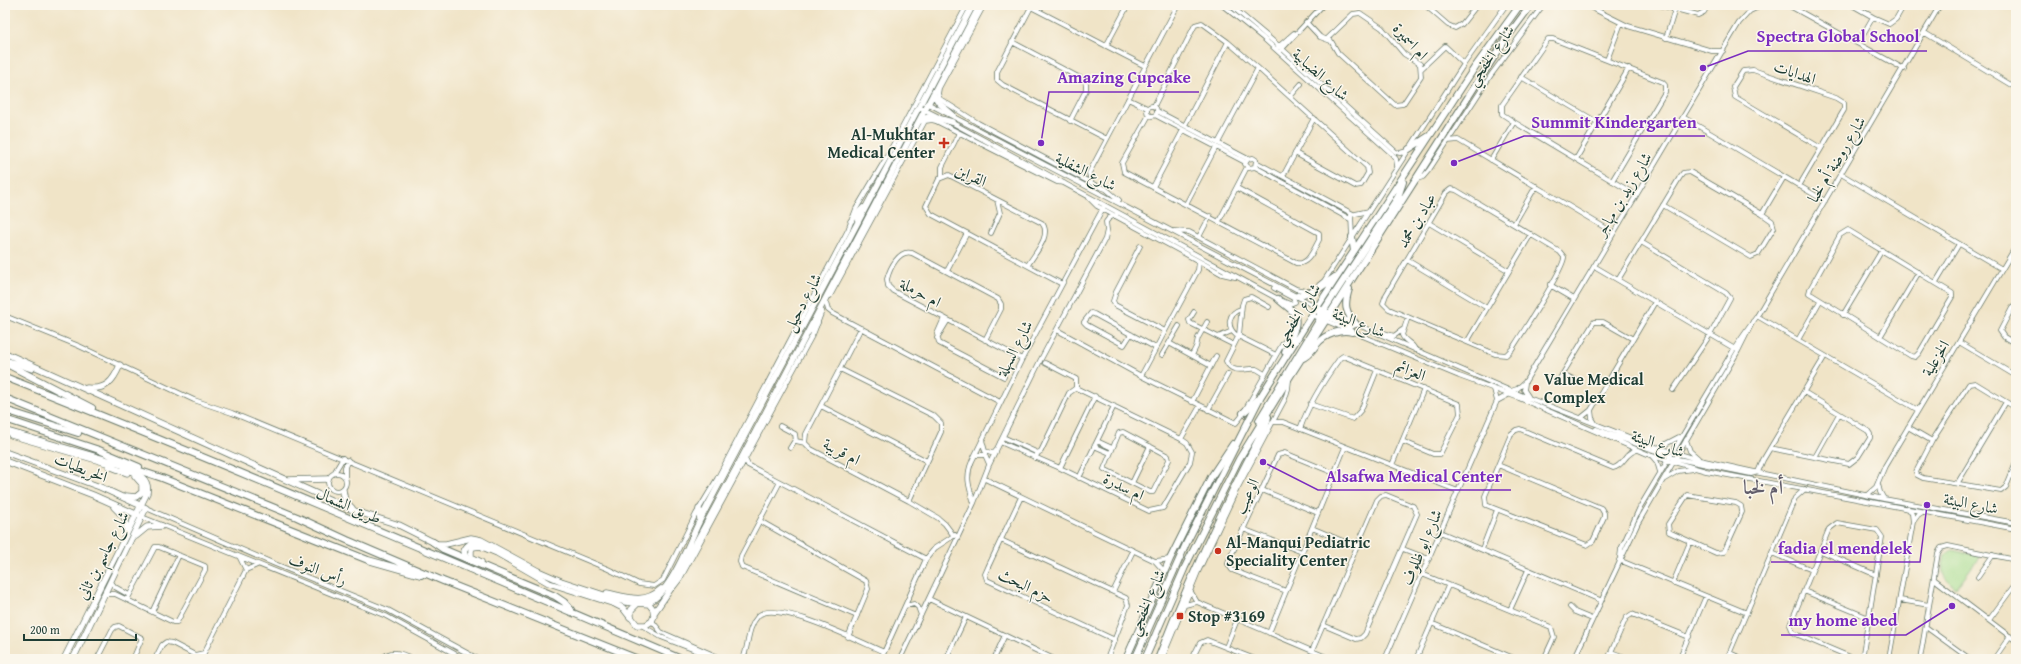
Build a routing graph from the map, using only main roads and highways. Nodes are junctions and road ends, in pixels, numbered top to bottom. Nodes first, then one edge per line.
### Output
1 (973, 5) edge
2 (980, 5) edge
3 (1520, 5) edge
4 (1531, 5) edge
5 (974, 26) road end
6 (957, 48) junction
7 (949, 71) road end
8 (940, 80) junction
9 (933, 94) junction
10 (953, 115) road end
11 (952, 122) road end
12 (918, 123) junction
13 (1430, 136) junction
14 (1409, 149) road end
15 (1406, 174) junction
16 (890, 176) junction
17 (888, 189) road end
18 (869, 200) junction
19 (851, 222) road end
20 (1352, 237) road end
21 (1354, 251) junction
22 (1340, 274) junction
23 (1351, 282) junction
24 (1297, 296) road end
25 (1278, 299) road end
26 (1317, 307) junction
27 (1312, 315) junction
28 (1325, 315) junction
29 (817, 323) road end
30 (1352, 332) road end
31 (5, 353) edge
32 (5, 360) edge
33 (793, 360) junction
34 (1300, 360) junction
35 (5, 364) edge
36 (1280, 364) junction
37 (120, 365) road end
38 (53, 376) junction
39 (5, 377) edge
40 (81, 388) junction
41 (1261, 396) junction
42 (5, 398) edge
43 (5, 410) edge
44 (1269, 412) junction
45 (1243, 413) road end
46 (5, 419) edge
47 (122, 424) junction
48 (5, 432) edge
49 (1240, 437) junction
50 (112, 443) junction
51 (5, 452) edge
52 (1239, 459) junction
53 (5, 461) edge
54 (96, 461) junction
55 (162, 478) junction
56 (328, 479) road end
57 (285, 480) junction
58 (343, 490) road end
59 (113, 493) junction
60 (109, 502) junction
61 (144, 507) junction
62 (699, 509) road end
63 (355, 511) junction
64 (140, 516) junction
65 (714, 516) road end
66 (700, 520) junction
67 (707, 522) junction
68 (162, 526) road end
69 (127, 542) junction
70 (433, 542) junction
71 (497, 553) junction
72 (466, 558) junction
73 (678, 565) junction
74 (490, 568) junction
75 (1195, 569) junction
76 (443, 581) junction
77 (578, 587) junction
78 (1192, 589) road end
79 (638, 603) junction
80 (645, 603) junction
81 (572, 612) junction
82 (654, 613) junction
83 (631, 617) junction
84 (64, 659) edge
85 (73, 659) edge
86 (638, 659) edge
87 (681, 659) edge
88 (1126, 659) edge
89 (1135, 659) edge
90 (1145, 659) edge
91 (1158, 659) edge

1 - 18 main road, شارع دحيل
2 - 6 main road, شارع دحيل
3 - 13 highway, شارع الخفجي
4 - 23 highway, شارع الخفجي
5 - 6 main road
6 - 8 main road, شارع دحيل
7 - 8 main road
8 - 9 main road, شارع دحيل
9 - 10 main road
9 - 12 main road, شارع دحيل
11 - 12 main road
12 - 16 main road, شارع دحيل
13 - 14 highway
13 - 15 highway, شارع الخفجي
15 - 21 highway, شارع الخفجي
15 - 28 highway
16 - 17 main road
16 - 33 main road, شارع دحيل
18 - 19 main road
18 - 66 main road, شارع دحيل
20 - 21 highway
21 - 22 highway, شارع الخفجي
22 - 24 highway
22 - 26 highway, شارع الخفجي
23 - 28 highway, شارع الخفجي
23 - 28 highway
25 - 36 highway
26 - 27 highway, شارع الخفجي
26 - 28 highway
27 - 28 highway
27 - 36 highway, شارع الخفجي
28 - 34 highway, شارع الخفجي
28 - 52 highway
29 - 33 main road
30 - 34 highway
31 - 38 main road, طريق الشمال
32 - 38 main road
33 - 67 main road, شارع دحيل
34 - 44 highway, شارع الخفجي
35 - 47 highway
36 - 41 highway, شارع الخفجي
37 - 40 main road
38 - 40 main road, طريق الشمال
39 - 47 highway, طريق الشمال
40 - 57 main road, طريق الشمال
41 - 45 highway
41 - 49 highway, شارع الخفجي
42 - 50 highway, طريق الشمال
43 - 50 highway
44 - 52 highway, شارع الخفجي
44 - 75 highway
46 - 55 highway
47 - 81 highway, طريق الشمال
48 - 54 main road
48 - 55 highway
49 - 88 highway
49 - 89 highway, شارع الخفجي
50 - 76 highway, طريق الشمال
51 - 59 main road, الخريطيات
52 - 90 highway, شارع الخفجي
53 - 60 main road, الخريطيات
54 - 59 main road
54 - 61 main road, شارع جاسم بن ثاني
55 - 76 highway
56 - 57 main road
57 - 63 main road, طريق الشمال
58 - 63 main road
59 - 61 main road, الخريطيات
60 - 64 main road, الخريطيات
60 - 69 main road
61 - 64 main road, شارع جاسم بن ثاني
62 - 66 main road
63 - 70 main road, طريق الشمال
64 - 69 main road, شارع جاسم بن ثاني
65 - 67 main road
66 - 73 main road, شارع دحيل
67 - 82 main road, شارع دحيل
68 - 69 main road
69 - 84 main road, شارع جاسم بن ثاني
69 - 85 main road, شارع جاسم بن ثاني
70 - 72 highway
70 - 77 main road, طريق الشمال
71 - 72 main road
71 - 74 main road
71 - 83 main road
72 - 74 highway
73 - 77 main road
73 - 80 main road, شارع دحيل
74 - 81 highway
75 - 78 highway
75 - 91 highway
76 - 86 highway, طريق الشمال
77 - 79 main road, طريق الشمال
79 - 80 main road
79 - 83 main road
80 - 82 main road
81 - 87 highway, طريق الشمال
82 - 83 main road

